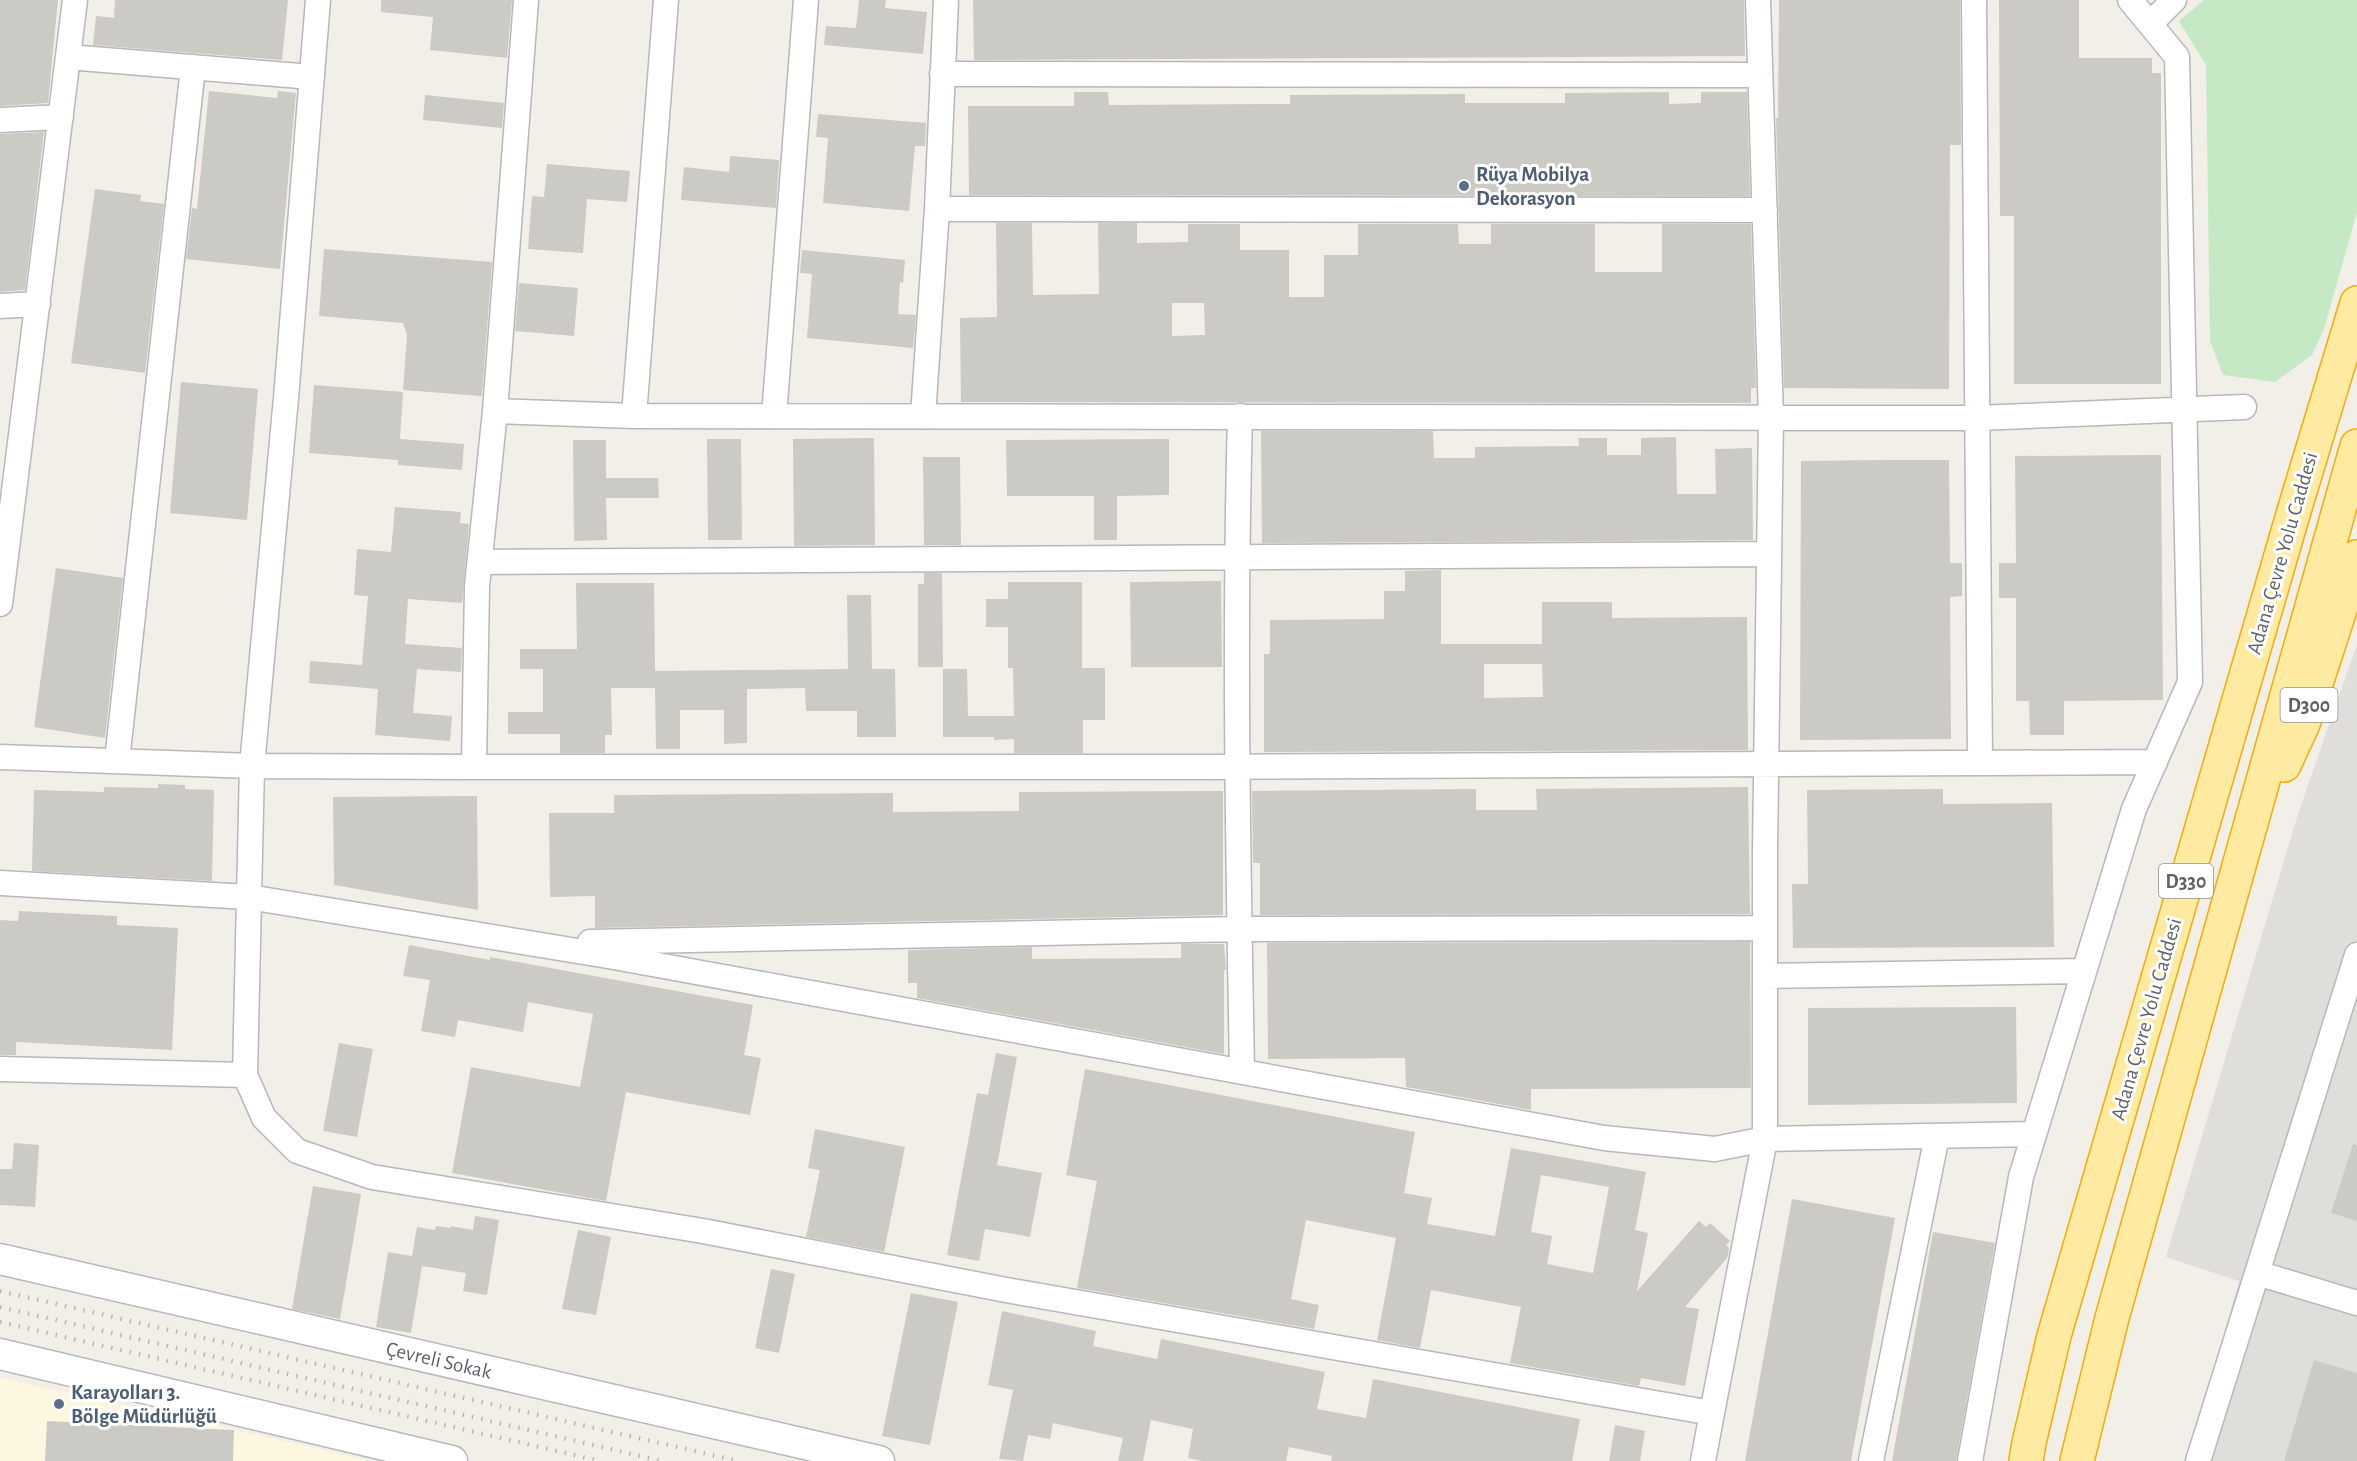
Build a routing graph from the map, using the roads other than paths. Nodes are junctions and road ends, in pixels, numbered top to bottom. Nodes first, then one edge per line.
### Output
1 (75, 0) edge
2 (318, 0) edge
3 (526, 0) edge
4 (666, 0) edge
5 (806, 0) edge
6 (946, 0) edge
7 (1758, 0) edge
8 (1974, 0) edge
9 (2130, 0) edge
10 (2174, 0) edge
11 (2150, 24) junction
12 (68, 57) junction
13 (193, 67) junction
14 (942, 74) junction
15 (1760, 75) junction
16 (312, 77) junction
17 (61, 117) junction
18 (0, 120) edge
19 (937, 209) junction
20 (1765, 210) junction
21 (2357, 303) edge
22 (38, 304) junction
23 (0, 306) edge
24 (2244, 407) dead end
25 (2184, 408) junction
26 (495, 411) junction
27 (634, 416) junction
28 (774, 416) junction
29 (923, 416) junction
30 (1240, 416) junction
31 (1771, 417) junction
32 (1977, 418) junction
33 (2357, 446) edge
34 (6, 507) edge
35 (1769, 554) junction
36 (2357, 556) edge
37 (1236, 557) junction
38 (480, 562) junction
39 (0, 604) edge
40 (0, 758) edge
41 (117, 761) junction
42 (2155, 762) junction
43 (1980, 763) junction
44 (1766, 764) junction
45 (252, 766) junction
46 (474, 767) junction
47 (1237, 767) junction
48 (2245, 848) junction
49 (0, 883) edge
50 (249, 897) junction
51 (1765, 928) junction
52 (1240, 929) junction
53 (527, 943) junction
54 (2357, 955) edge
55 (2084, 971) junction
56 (1765, 976) junction
57 (2351, 998) edge
58 (0, 1069) edge
59 (1242, 1071) junction
60 (245, 1075) junction
61 (2034, 1134) junction
62 (1937, 1136) junction
63 (1765, 1138) junction
64 (0, 1259) edge
65 (2258, 1273) junction
66 (2357, 1303) edge
67 (0, 1354) edge
68 (1712, 1413) junction
69 (452, 1461) edge
70 (879, 1461) edge
71 (1703, 1461) edge
72 (1871, 1461) edge
73 (1970, 1461) edge
74 (2026, 1461) edge
75 (2077, 1461) edge
76 (2198, 1461) edge

1 - 12 street
2 - 16 street
3 - 26 street
4 - 27 street
5 - 28 street
6 - 14 street
7 - 15 street
8 - 32 street
9 - 11 street
10 - 11 street
11 - 25 street
12 - 13 street
12 - 17 street
13 - 16 street
13 - 41 street
14 - 15 street
14 - 19 street
15 - 20 street
16 - 45 street
17 - 18 street
17 - 22 street
19 - 20 street
19 - 29 street
20 - 31 street
21 - 74 highway, Adana Çevre Yolu Caddesi / D330
22 - 23 street
22 - 34 street
24 - 25 street
25 - 32 street
25 - 42 street
26 - 27 street
26 - 38 street
27 - 28 street
28 - 29 street
29 - 30 street
30 - 31 street
30 - 37 street
31 - 32 street
31 - 35 street
32 - 43 street
33 - 48 highway, D330
34 - 39 street
35 - 37 street
35 - 44 street
36 - 48 highway, D300
37 - 38 street
37 - 47 street
38 - 46 street
40 - 41 street
41 - 45 street
42 - 43 street
42 - 55 street
43 - 44 street
44 - 47 street
44 - 51 street
45 - 46 street
45 - 50 street
46 - 47 street
47 - 52 street
48 - 75 highway, D330
49 - 50 street
50 - 53 street
50 - 60 street
51 - 52 street
51 - 56 street
52 - 53 street
52 - 59 street
53 - 59 street
54 - 57 street
55 - 56 street
55 - 61 street
56 - 63 street
57 - 65 street
58 - 60 street
59 - 63 street
60 - 68 street
61 - 62 street
61 - 73 street
62 - 63 street
62 - 72 street
63 - 68 street
64 - 70 street, Çevreli Sokak
65 - 66 street
65 - 76 street
67 - 69 street
68 - 71 street

